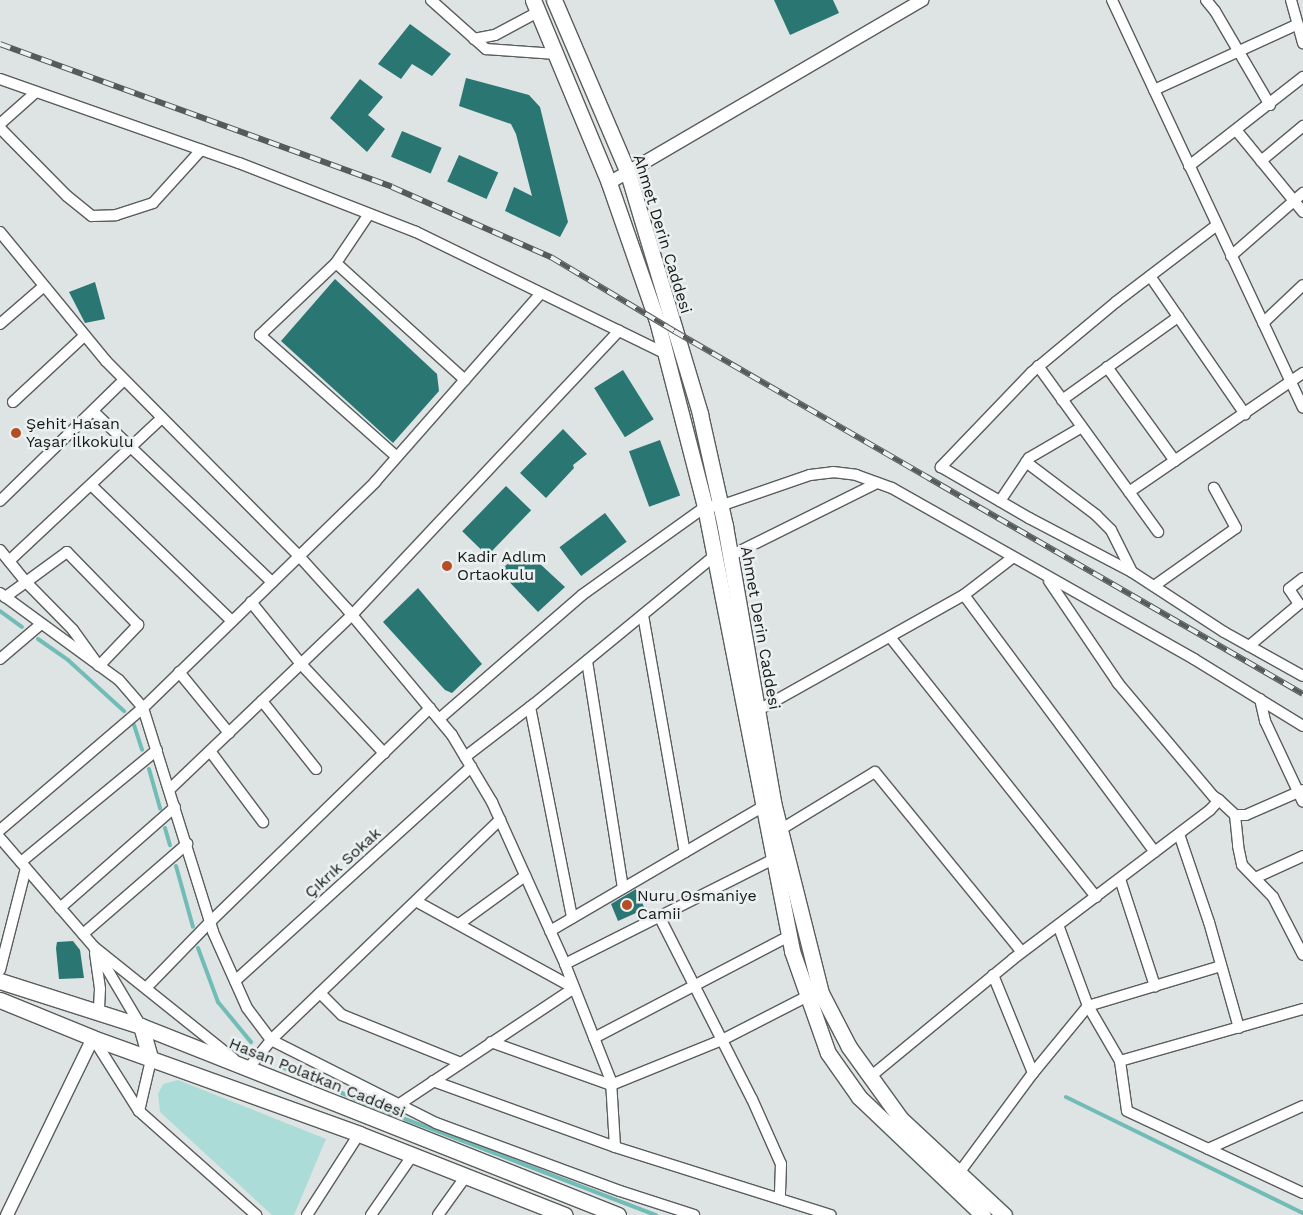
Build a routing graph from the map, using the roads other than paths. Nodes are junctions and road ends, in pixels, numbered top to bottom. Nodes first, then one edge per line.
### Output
1 (431, 0) edge
2 (554, 0) edge
3 (922, 0) edge
4 (1112, 0) edge
5 (1206, 0) edge
6 (1291, 0) edge
7 (536, 6) edge
8 (1299, 17) edge
9 (474, 39) junction
10 (1303, 42) edge
11 (1238, 51) junction
12 (556, 54) junction
13 (1303, 77) edge
14 (0, 79) edge
15 (1154, 90) junction
16 (36, 92) junction
17 (1270, 105) junction
18 (0, 124) edge
19 (1303, 126) edge
20 (0, 128) edge
21 (1236, 130) junction
22 (201, 150) junction
23 (1261, 161) junction
24 (1189, 166) junction
25 (627, 170) junction
26 (609, 183) junction
27 (1303, 193) edge
28 (1293, 202) junction
29 (1303, 212) edge
30 (369, 214) junction
31 (1217, 225) junction
32 (0, 232) edge
33 (1231, 256) junction
34 (336, 262) junction
35 (1150, 276) junction
36 (1303, 285) edge
37 (44, 286) junction
38 (540, 294) junction
39 (1178, 317) junction
40 (1262, 323) junction
41 (0, 324) edge
42 (618, 331) junction
43 (85, 335) junction
44 (666, 354) junction
45 (1038, 366) junction
46 (1108, 367) junction
47 (1303, 374) edge
48 (124, 380) junction
49 (465, 380) junction
50 (1290, 384) junction
51 (1062, 400) junction
52 (13, 402) dead end
53 (1303, 407) edge
54 (93, 411) junction
55 (1245, 414) junction
56 (162, 418) junction
57 (1082, 427) junction
58 (131, 448) junction
59 (397, 458) junction
60 (1175, 461) junction
61 (1026, 462) junction
62 (877, 483) junction
63 (91, 485) junction
64 (1214, 488) dead end
65 (1129, 492) junction
66 (0, 501) edge
67 (1000, 501) junction
68 (720, 506) junction
69 (705, 507) junction
70 (1158, 532) dead end
71 (0, 550) edge
72 (299, 556) junction
73 (714, 556) junction
74 (730, 556) junction
75 (1012, 558) junction
76 (9, 561) junction
77 (1132, 572) junction
78 (1047, 578) junction
79 (1303, 578) edge
80 (26, 582) junction
81 (272, 582) junction
82 (1154, 586) junction
83 (2, 595) edge
84 (964, 595) junction
85 (251, 602) junction
86 (1301, 605) edge
87 (352, 615) junction
88 (643, 615) junction
89 (232, 621) junction
90 (41, 624) junction
91 (890, 637) junction
92 (1249, 646) junction
93 (0, 658) edge
94 (587, 661) junction
95 (301, 664) junction
96 (100, 666) junction
97 (179, 672) junction
98 (1303, 676) edge
99 (1260, 700) junction
100 (262, 701) junction
101 (530, 707) junction
102 (143, 708) junction
103 (430, 708) junction
104 (757, 710) junction
105 (439, 719) junction
106 (1303, 726) edge
107 (229, 732) junction
108 (157, 750) junction
109 (210, 751) junction
110 (384, 753) junction
111 (465, 757) junction
112 (471, 767) junction
113 (316, 769) dead end
114 (170, 789) junction
115 (1301, 791) edge
116 (1219, 800) junction
117 (1303, 802) edge
118 (764, 806) junction
119 (175, 807) junction
120 (1235, 815) junction
121 (500, 820) junction
122 (263, 822) dead end
123 (0, 830) edge
124 (780, 830) junction
125 (1179, 834) junction
126 (0, 838) edge
127 (187, 844) junction
128 (686, 852) junction
129 (1155, 852) junction
130 (1303, 856) edge
131 (774, 858) junction
132 (23, 865) junction
133 (525, 876) junction
134 (1255, 878) junction
135 (1120, 879) junction
136 (623, 888) junction
137 (1096, 897) junction
138 (416, 901) junction
139 (60, 908) junction
140 (659, 916) junction
141 (572, 918) junction
142 (210, 922) junction
143 (458, 924) junction
144 (1058, 925) junction
145 (550, 931) junction
146 (83, 934) junction
147 (789, 936) junction
148 (1299, 937) edge
149 (94, 947) junction
150 (1022, 952) junction
151 (1303, 955) edge
152 (565, 964) junction
153 (1221, 966) junction
154 (0, 970) edge
155 (993, 975) junction
156 (0, 981) edge
157 (235, 981) junction
158 (694, 984) junction
159 (1155, 986) junction
160 (146, 988) junction
161 (574, 988) junction
162 (320, 993) junction
163 (808, 996) junction
164 (0, 1000) edge
165 (1088, 1006) junction
166 (1303, 1009) edge
167 (99, 1011) junction
168 (141, 1026) junction
169 (1239, 1028) junction
170 (93, 1038) junction
171 (594, 1038) junction
172 (271, 1040) junction
173 (722, 1040) junction
174 (491, 1042) junction
175 (151, 1060) junction
176 (1120, 1061) junction
177 (461, 1063) junction
178 (248, 1070) junction
179 (1033, 1073) junction
180 (870, 1077) junction
181 (433, 1081) junction
182 (612, 1085) junction
183 (398, 1104) junction
184 (1303, 1106) edge
185 (140, 1111) junction
186 (359, 1134) junction
187 (615, 1147) junction
188 (1208, 1149) junction
189 (412, 1156) junction
190 (959, 1173) junction
191 (466, 1176) junction
192 (1303, 1193) edge
193 (780, 1198) junction
194 (7, 1215) edge
195 (256, 1215) edge
196 (307, 1215) edge
197 (371, 1215) edge
198 (438, 1215) edge
199 (562, 1215) edge
200 (618, 1215) edge
201 (694, 1215) edge
202 (831, 1215) edge
203 (983, 1215) edge
204 (1004, 1215) edge

1 - 9 street
2 - 25 main road, Ahmet Derin Caddesi
3 - 25 street
4 - 15 street
5 - 11 street
6 - 8 street
7 - 9 street
7 - 12 main road, Ahmet Derin Caddesi
8 - 10 street
8 - 11 street
9 - 12 street
11 - 15 street
11 - 17 street
12 - 26 main road, Ahmet Derin Caddesi
13 - 17 street
14 - 16 street
15 - 24 street
16 - 18 street
16 - 22 street
17 - 21 street
19 - 23 street
20 - 22 street
21 - 23 street
21 - 24 street
22 - 30 street
23 - 28 street
24 - 31 street
25 - 26 street
25 - 68 main road, Ahmet Derin Caddesi
26 - 44 main road, Ahmet Derin Caddesi
27 - 28 street
28 - 29 street
28 - 33 street
30 - 34 street
30 - 38 street
31 - 33 street
31 - 35 street
32 - 37 street
33 - 40 street
34 - 49 street
34 - 59 street
35 - 39 street
35 - 45 street
36 - 40 street
37 - 41 street
37 - 43 street
38 - 42 street
38 - 49 street
39 - 46 street
39 - 55 street
40 - 50 street
42 - 44 street
42 - 87 street
43 - 48 street
43 - 52 street
44 - 69 main road, Ahmet Derin Caddesi
45 - 51 street
45 - 67 street
46 - 51 street
46 - 60 street
47 - 50 street
48 - 54 street
48 - 56 street
49 - 59 street
50 - 53 street
50 - 55 street
51 - 57 street
54 - 58 street
54 - 66 street
55 - 60 street
56 - 58 street
56 - 72 street
57 - 61 street
57 - 65 street
58 - 63 street
58 - 81 street
59 - 72 street
60 - 65 street
61 - 67 street
61 - 77 street
62 - 68 street
62 - 74 street
62 - 75 street
63 - 76 street
63 - 89 street
64 - 82 street
65 - 70 street
67 - 77 street
68 - 69 street
68 - 74 main road, Ahmet Derin Caddesi
69 - 73 main road, Ahmet Derin Caddesi
69 - 105 street
71 - 76 street
72 - 81 street
72 - 87 street
73 - 88 street
73 - 118 main road, Ahmet Derin Caddesi
74 - 104 main road, Ahmet Derin Caddesi
75 - 78 street
75 - 84 street
76 - 80 street
77 - 82 street
78 - 99 street
78 - 116 street
79 - 86 street
80 - 83 street
80 - 96 street
80 - 96 street
81 - 85 street
82 - 92 street
83 - 90 street
84 - 91 street
84 - 129 street
85 - 89 street
85 - 95 street
86 - 92 street
87 - 95 street
87 - 103 street
88 - 94 street
88 - 128 street
89 - 97 street
90 - 93 street
90 - 96 street
91 - 104 street
91 - 137 street
92 - 98 street
94 - 101 street
94 - 136 street
95 - 100 street
95 - 110 street
96 - 102 street
97 - 102 street
97 - 107 street
99 - 106 street
99 - 115 street
100 - 107 street
100 - 113 street
101 - 111 street
101 - 141 street
102 - 108 street
102 - 123 street
103 - 105 street
103 - 110 street
104 - 124 main road, Ahmet Derin Caddesi
105 - 111 street
107 - 109 street
108 - 114 street
108 - 132 street
109 - 114 street
109 - 122 street
110 - 142 street
111 - 112 street
112 - 121 street
112 - 157 street, Çıkrık Sokak
114 - 119 street
115 - 117 street
115 - 120 street
116 - 120 street
116 - 125 street
118 - 128 street
118 - 131 main road, Ahmet Derin Caddesi
119 - 127 street
119 - 139 street
120 - 134 street
121 - 133 street
121 - 138 street
124 - 150 street
124 - 180 main road, Ahmet Derin Caddesi
125 - 129 street
125 - 153 street
126 - 132 street
127 - 142 street
127 - 146 street
128 - 136 street
129 - 135 street
130 - 134 street
131 - 140 street
131 - 147 main road, Ahmet Derin Caddesi
132 - 139 street
132 - 154 street
133 - 143 street
133 - 145 street
134 - 148 street
135 - 137 street
135 - 159 street
136 - 141 street
137 - 144 street
138 - 143 street
138 - 162 street
139 - 146 street
140 - 152 street
140 - 158 street
141 - 145 street
142 - 157 street
142 - 160 street
143 - 161 street
144 - 150 street
144 - 165 street
145 - 152 street
146 - 149 street
147 - 158 street
147 - 163 main road, Ahmet Derin Caddesi
148 - 151 street
149 - 160 street
149 - 167 street
149 - 168 street
150 - 155 street
152 - 161 street
153 - 159 street
153 - 169 street
155 - 179 street
155 - 180 street
156 - 167 main road, Hasan Polatkan Caddesi
157 - 172 street
158 - 171 street
158 - 173 street
159 - 165 street
160 - 178 street
161 - 171 street
161 - 174 street
162 - 172 street
162 - 177 street
163 - 173 street
163 - 203 main road, Ahmet Derin Caddesi
164 - 170 main road
165 - 176 street
165 - 179 street
166 - 169 street
167 - 168 main road, Hasan Polatkan Caddesi
167 - 170 main road
168 - 175 main road
168 - 178 main road, Hasan Polatkan Caddesi
169 - 176 street
170 - 175 main road
170 - 185 street
170 - 194 street
171 - 182 street
172 - 178 street
172 - 183 street
173 - 182 street
173 - 193 street
174 - 177 street
174 - 182 street
175 - 185 street
175 - 186 main road
176 - 188 street
177 - 181 street
178 - 200 main road, Hasan Polatkan Caddesi
179 - 190 street
180 - 190 main road, Ahmet Derin Caddesi
181 - 183 street
181 - 187 street
182 - 187 street
183 - 201 street
184 - 188 street
185 - 195 street
186 - 189 main road
186 - 196 street
187 - 193 street
188 - 192 street
189 - 191 main road
189 - 197 street
190 - 204 main road, Ahmet Derin Caddesi
191 - 198 street
191 - 199 main road
193 - 202 street

